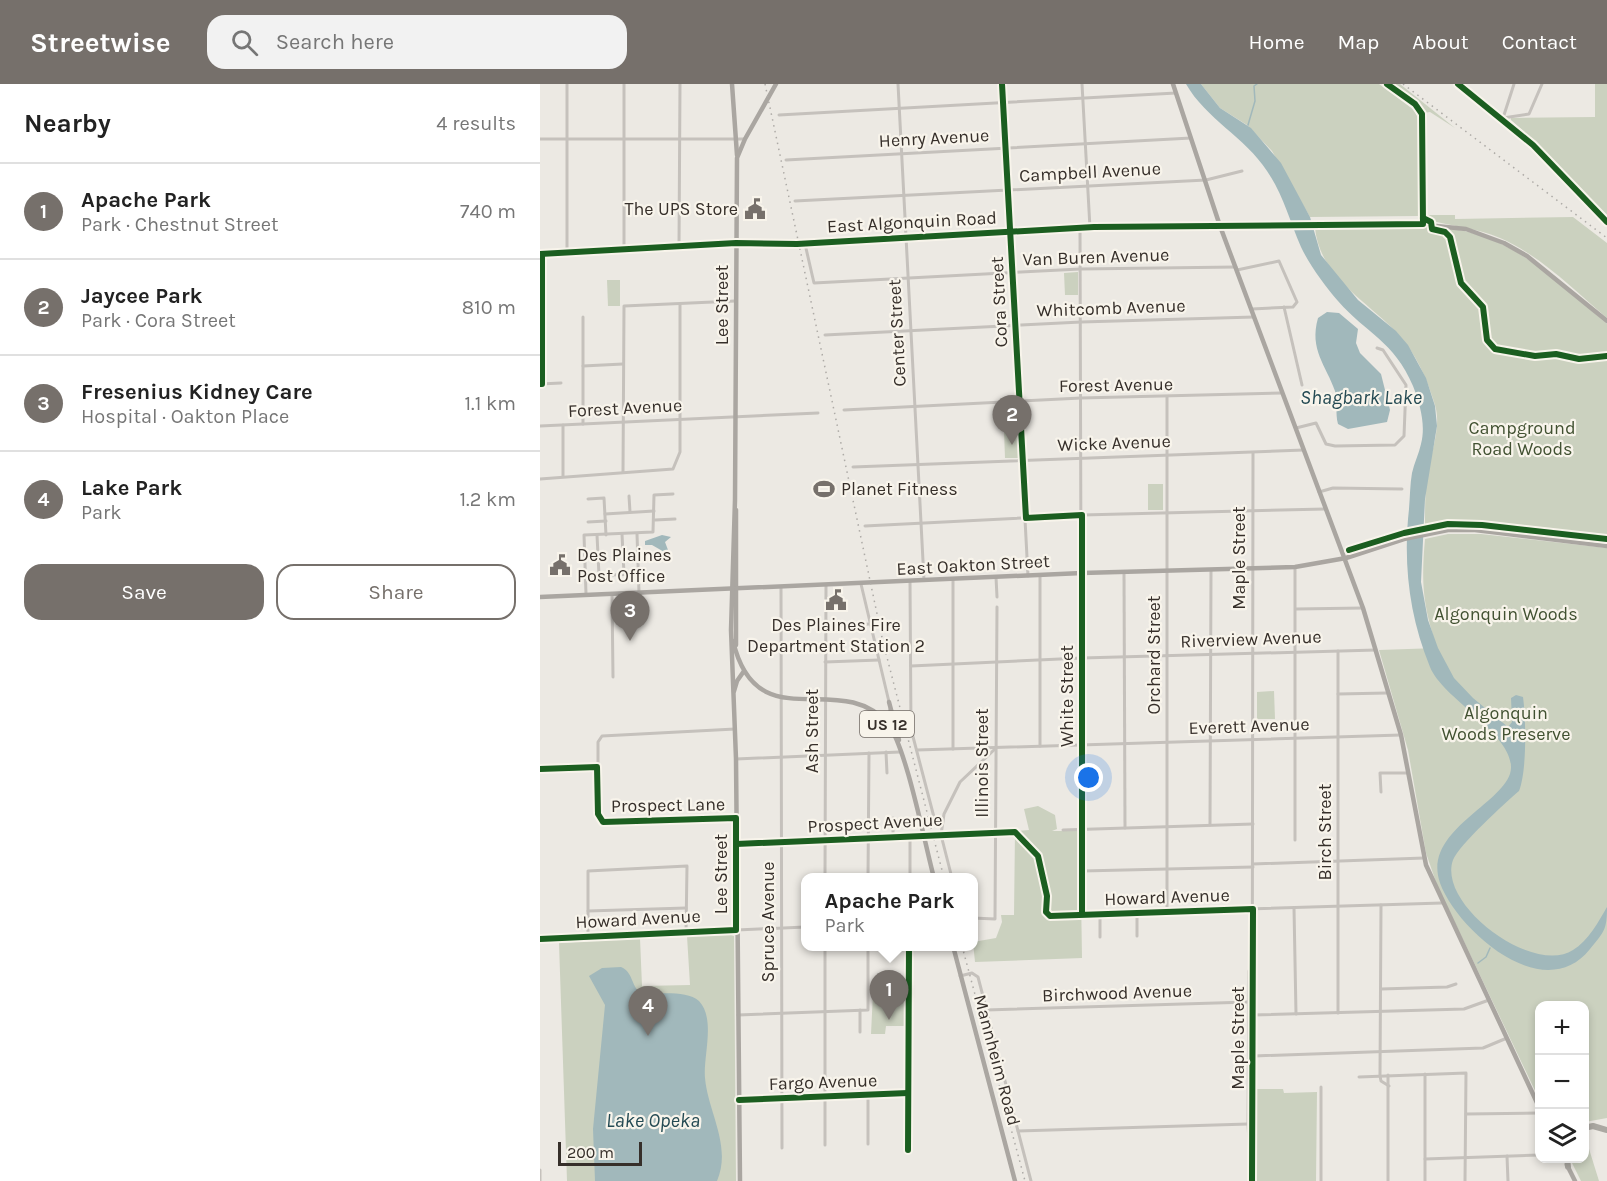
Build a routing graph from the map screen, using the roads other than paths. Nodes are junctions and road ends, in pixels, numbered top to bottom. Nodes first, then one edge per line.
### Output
1 (567, 84) edge
2 (624, 84) edge
3 (680, 84) edge
4 (732, 84) edge
5 (776, 84) edge
6 (898, 84) edge
7 (1002, 84) edge
8 (1082, 84) edge
9 (1173, 84) edge
10 (1387, 84) edge
11 (1458, 84) edge
12 (1514, 84) edge
13 (1542, 84) edge
14 (1176, 93) junction
15 (1083, 98) junction
16 (1003, 103) junction
17 (899, 108) junction
18 (779, 115) dead end
19 (1503, 118) junction
20 (1191, 138) junction
21 (540, 139) edge
22 (745, 139) junction
23 (567, 140) junction
24 (624, 140) junction
25 (680, 140) junction
26 (736, 140) junction
27 (1086, 144) junction
28 (1006, 148) junction
29 (902, 154) junction
30 (737, 158) junction
31 (786, 160) dead end
32 (1242, 171) dead end
33 (1206, 180) junction
34 (1088, 185) junction
35 (1008, 189) junction
36 (904, 195) junction
37 (795, 201) dead end
38 (1607, 222) edge
39 (1423, 224) junction
40 (1220, 226) junction
41 (1080, 228) junction
42 (1090, 228) junction
43 (1010, 231) junction
44 (906, 238) junction
45 (736, 243) junction
46 (805, 244) junction
47 (679, 246) junction
48 (624, 249) junction
49 (567, 253) junction
50 (541, 254) edge
51 (1080, 269) junction
52 (1236, 269) junction
53 (1012, 273) junction
54 (908, 278) junction
55 (541, 301) edge
56 (735, 301) junction
57 (680, 303) junction
58 (1284, 307) junction
59 (1251, 309) junction
60 (583, 317) dead end
61 (1254, 317) junction
62 (1607, 321) edge
63 (1081, 322) junction
64 (1015, 325) junction
65 (911, 330) junction
66 (825, 335) dead end
67 (541, 342) edge
68 (1377, 348) dead end
69 (623, 364) junction
70 (583, 366) junction
71 (561, 383) dead end
72 (541, 384) edge
73 (1302, 385) dead end
74 (1282, 393) junction
75 (1167, 397) junction
76 (1081, 398) junction
77 (1020, 401) junction
78 (915, 407) junction
79 (844, 410) dead end
80 (818, 412) dead end
81 (735, 416) junction
82 (679, 419) junction
83 (623, 422) junction
84 (583, 424) junction
85 (563, 425) junction
86 (540, 426) edge
87 (1296, 428) junction
88 (1304, 450) junction
89 (1253, 453) junction
90 (1167, 455) junction
91 (1081, 457) junction
92 (1023, 459) junction
93 (918, 465) junction
94 (853, 467) dead end
95 (623, 473) junction
96 (563, 476) junction
97 (540, 479) edge
98 (1402, 489) dead end
99 (1319, 492) junction
100 (673, 494) dead end
101 (629, 496) dead end
102 (588, 499) dead end
103 (1325, 509) junction
104 (654, 511) junction
105 (630, 512) junction
106 (1253, 512) junction
107 (1167, 513) junction
108 (605, 514) junction
109 (1082, 515) junction
110 (1026, 518) junction
111 (675, 519) dead end
112 (655, 520) junction
113 (606, 521) junction
114 (588, 522) dead end
115 (921, 523) junction
116 (865, 526) dead end
117 (622, 534) junction
118 (637, 534) junction
119 (597, 535) junction
120 (606, 535) junction
121 (1607, 545) edge
122 (1346, 558) junction
123 (1295, 567) junction
124 (1253, 568) junction
125 (1211, 570) junction
126 (1167, 571) junction
127 (1124, 572) junction
128 (1082, 573) junction
129 (624, 574) junction
130 (638, 574) junction
131 (599, 575) junction
132 (1040, 575) junction
133 (585, 576) junction
134 (1028, 576) junction
135 (996, 577) junction
136 (953, 579) junction
137 (910, 581) junction
138 (924, 581) junction
139 (861, 584) junction
140 (825, 585) junction
141 (781, 587) junction
142 (734, 589) junction
143 (639, 593) junction
144 (612, 595) junction
145 (586, 596) junction
146 (540, 597) edge
147 (997, 597) dead end
148 (997, 607) dead end
149 (1363, 608) junction
150 (1296, 609) junction
151 (870, 624) junction
152 (825, 626) junction
153 (731, 630) junction
154 (1376, 650) junction
155 (1338, 651) junction
156 (1295, 652) junction
157 (1253, 653) junction
158 (736, 654) junction
159 (1210, 654) junction
160 (1167, 655) junction
161 (1125, 657) junction
162 (1082, 658) junction
163 (879, 660) junction
164 (1040, 660) junction
165 (825, 662) junction
166 (996, 662) junction
167 (953, 664) junction
168 (911, 666) junction
169 (744, 671) junction
170 (612, 677) dead end
171 (732, 684) junction
172 (734, 693) junction
173 (1389, 693) junction
174 (1338, 694) junction
175 (781, 698) junction
176 (825, 700) junction
177 (889, 702) junction
178 (881, 717) junction
179 (735, 729) junction
180 (1401, 735) junction
181 (1339, 736) junction
182 (1295, 738) junction
183 (1253, 739) junction
184 (1210, 740) junction
185 (1167, 742) junction
186 (1125, 743) junction
187 (1082, 744) junction
188 (1040, 746) junction
189 (996, 747) junction
190 (900, 749) junction
191 (953, 749) junction
192 (917, 750) junction
193 (886, 752) junction
194 (869, 753) junction
195 (825, 755) junction
196 (781, 757) junction
197 (735, 759) junction
198 (597, 767) junction
199 (540, 769) edge
200 (887, 773) dead end
201 (1410, 773) junction
202 (1381, 792) dead end
203 (736, 818) junction
204 (893, 818) dead end
205 (942, 824) junction
206 (1253, 824) junction
207 (1210, 825) junction
208 (1167, 826) junction
209 (1125, 828) junction
210 (1064, 830) dead end
211 (1082, 830) junction
212 (1015, 832) dead end
213 (996, 833) junction
214 (940, 835) junction
215 (923, 836) junction
216 (893, 837) junction
217 (910, 837) junction
218 (869, 838) junction
219 (825, 840) junction
220 (1295, 840) dead end
221 (782, 842) junction
222 (736, 844) junction
223 (1424, 858) junction
224 (1338, 861) junction
225 (1253, 865) junction
226 (1167, 869) junction
227 (1082, 871) junction
228 (825, 873) edge
229 (868, 873) edge
230 (910, 873) edge
231 (933, 873) edge
232 (951, 873) edge
233 (1442, 903) junction
234 (1381, 905) junction
235 (1338, 906) junction
236 (686, 908) junction
237 (1294, 908) junction
238 (1253, 909) junction
239 (588, 911) junction
240 (1167, 912) junction
241 (1137, 913) junction
242 (1082, 914) joint
243 (1100, 914) junction
244 (978, 918) edge
245 (801, 927) edge
246 (781, 928) junction
247 (736, 930) junction
248 (686, 932) junction
249 (588, 936) junction
250 (1137, 936) dead end
251 (1101, 937) dead end
252 (540, 939) edge
253 (825, 951) edge
254 (868, 951) edge
255 (909, 951) edge
256 (954, 951) edge
257 (1249, 971) dead end
258 (960, 976) junction
259 (1456, 984) dead end
260 (1381, 989) junction
261 (1489, 1000) junction
262 (1249, 1002) junction
263 (860, 1010) junction
264 (986, 1010) junction
265 (825, 1011) junction
266 (1338, 1012) junction
267 (1381, 1012) junction
268 (781, 1013) junction
269 (1296, 1014) junction
270 (1253, 1015) junction
271 (738, 1016) junction
272 (860, 1032) dead end
273 (1507, 1038) junction
274 (1380, 1052) junction
275 (1254, 1056) junction
276 (1425, 1074) junction
277 (1389, 1075) junction
278 (1380, 1076) junction
279 (1359, 1077) dead end
280 (1389, 1086) junction
281 (1321, 1087) dead end
282 (908, 1093) junction
283 (868, 1095) junction
284 (825, 1097) junction
285 (1535, 1098) edge
286 (781, 1099) junction
287 (739, 1100) junction
288 (1535, 1113) edge
289 (1466, 1114) junction
290 (1248, 1124) junction
291 (1589, 1127) edge
292 (1607, 1130) edge
293 (1018, 1131) junction
294 (867, 1144) dead end
295 (825, 1145) dead end
296 (782, 1148) dead end
297 (908, 1150) dead end
298 (1535, 1155) edge
299 (1507, 1156) junction
300 (1465, 1158) junction
301 (1425, 1159) junction
302 (1567, 1163) edge
303 (1252, 1167) junction
304 (1568, 1167) joint
305 (540, 1170) edge
306 (540, 1181) edge
307 (740, 1181) edge
308 (1015, 1181) edge
309 (1031, 1181) edge
310 (1252, 1181) edge
311 (1321, 1181) edge
312 (1388, 1181) edge
313 (1425, 1181) edge
314 (1465, 1181) edge
315 (1508, 1181) edge
316 (1575, 1181) edge

1 - 23 street
2 - 24 street
3 - 25 street
4 - 26 main road, US 12
5 - 22 main road, Lee Street / US 12
6 - 17 street, Center Street
7 - 16 street, Cora Street
8 - 15 street
9 - 14 main road
10 - 39 street
11 - 19 main road
12 - 19 street
13 - 19 street
14 - 15 street
14 - 20 main road
15 - 16 street
15 - 27 street
16 - 17 street
16 - 28 street, Cora Street
17 - 18 street
17 - 29 street, Center Street
19 - 38 main road
20 - 27 street, Henry Avenue
20 - 33 main road
21 - 23 street
22 - 26 street
22 - 30 main road, Lee Street / US 12
23 - 24 street
23 - 49 street
24 - 25 street
24 - 48 street
25 - 26 street
25 - 47 street
26 - 30 main road, US 12
27 - 28 street, Henry Avenue
27 - 34 street
28 - 29 street, Henry Avenue
28 - 35 street, Cora Street
29 - 31 street, Henry Avenue
29 - 36 street, Center Street
30 - 45 main road, Lee Street / US 12
32 - 33 street, Campbell Avenue
33 - 34 street, Campbell Avenue
33 - 40 main road
34 - 35 street, Campbell Avenue
34 - 42 street
35 - 36 street, Campbell Avenue
35 - 43 street, Cora Street
36 - 37 street, Campbell Avenue
36 - 44 street, Center Street
39 - 40 main road, East Algonquin Road
39 - 62 main road, East Algonquin Road
40 - 42 street, East Algonquin Road
40 - 52 main road
41 - 42 street, East Algonquin Road
41 - 43 street, East Algonquin Road
41 - 51 street, White Street
43 - 44 street, East Algonquin Road
43 - 53 street, Cora Street
44 - 46 street, East Algonquin Road
44 - 54 street, Center Street
45 - 46 street, East Algonquin Road
45 - 47 street, East Algonquin Road
45 - 56 main road, Lee Street / US 12
46 - 54 street, Van Buren Avenue
47 - 48 street, East Algonquin Road
48 - 49 street, East Algonquin Road
49 - 50 street, East Algonquin Road
50 - 55 street
51 - 52 street, Van Buren Avenue
51 - 53 street, Van Buren Avenue
51 - 63 street, White Street
52 - 58 street, Van Buren Avenue
52 - 59 main road
53 - 54 street, Van Buren Avenue
53 - 64 street, Cora Street
54 - 65 street, Center Street
55 - 67 street
56 - 57 street
56 - 81 main road, Lee Street / US 12
57 - 69 street
57 - 82 street
58 - 59 street
58 - 73 street
59 - 61 main road
60 - 70 street
61 - 63 street, Whitcomb Avenue
61 - 74 main road
63 - 64 street, Whitcomb Avenue
63 - 76 street, White Street
64 - 65 street, Whitcomb Avenue
64 - 77 street, Cora Street
65 - 66 street, Whitcomb Avenue
65 - 78 street, Center Street
67 - 72 street
68 - 87 street
69 - 70 street
69 - 83 street
70 - 84 street
71 - 72 street
74 - 75 street, Forest Avenue
74 - 87 main road
75 - 76 street, Forest Avenue
75 - 90 street, Orchard Street
76 - 77 street, Forest Avenue
76 - 91 street, White Street
77 - 78 street, Forest Avenue
77 - 92 street, Cora Street
78 - 79 street, Forest Avenue
78 - 93 street, Center Street
80 - 81 street, Forest Avenue
81 - 82 street, Forest Avenue
81 - 142 main road, Lee Street / US 12
82 - 83 street, Forest Avenue
82 - 95 street
83 - 84 street, Forest Avenue
83 - 95 street
84 - 85 street, Forest Avenue
85 - 86 street, Forest Avenue
85 - 96 street
87 - 88 main road
88 - 89 street, Wicke Avenue
88 - 99 main road
89 - 90 street, Wicke Avenue
89 - 106 street, Maple Street
90 - 91 street, Wicke Avenue
90 - 107 street, Orchard Street
91 - 92 street, Wicke Avenue
91 - 109 street, White Street
92 - 93 street, Wicke Avenue
92 - 110 street, Cora Street
93 - 94 street, Wicke Avenue
93 - 115 street, Center Street
95 - 96 street
96 - 97 street
98 - 99 street
99 - 103 main road
100 - 104 street
101 - 105 street
102 - 108 street
103 - 106 street
103 - 122 main road
104 - 105 street
104 - 112 street
105 - 108 street
106 - 107 street
106 - 124 street, Maple Street
107 - 109 street
107 - 126 street, Orchard Street
108 - 113 street
109 - 110 street
109 - 128 street, White Street
110 - 115 street
110 - 134 street, Cora Street
111 - 112 street
112 - 118 street
113 - 114 street
113 - 120 street
115 - 116 street
115 - 138 street, Center Street
117 - 118 street
117 - 120 street
117 - 129 street
118 - 130 street
119 - 120 street
119 - 131 street
119 - 133 street
121 - 122 main road, East Oakton Street
122 - 123 main road, East Oakton Street
122 - 149 main road
123 - 124 main road, East Oakton Street
123 - 150 street
124 - 125 main road, East Oakton Street
124 - 157 street, Maple Street
125 - 126 main road, East Oakton Street
125 - 159 street
126 - 127 main road, East Oakton Street
126 - 160 street, Orchard Street
127 - 128 main road, East Oakton Street
127 - 161 street
128 - 132 main road, East Oakton Street
128 - 162 street, White Street
129 - 130 street
129 - 131 street
130 - 143 street
131 - 133 street
132 - 134 main road, East Oakton Street
132 - 164 street
133 - 145 street
134 - 135 main road, East Oakton Street
135 - 136 main road, East Oakton Street
135 - 147 street
136 - 138 main road, East Oakton Street
136 - 167 street
137 - 138 main road, East Oakton Street
137 - 139 main road, East Oakton Street
137 - 168 street
139 - 140 main road, East Oakton Street
139 - 151 street
140 - 141 main road, East Oakton Street
140 - 152 street, Ash Street
141 - 142 main road, East Oakton Street
141 - 175 street, Spruce Avenue
142 - 143 main road, East Oakton Street
142 - 153 main road, Lee Street / US 12
142 - 158 main road, Lee Street / US 12
143 - 144 main road, East Oakton Street
144 - 145 main road, East Oakton Street
144 - 170 street
145 - 146 main road, East Oakton Street
148 - 166 street, Illinois Street
149 - 150 street
149 - 154 main road
150 - 156 street
151 - 152 street
151 - 163 street
152 - 165 street, Ash Street
153 - 158 main road, US 12
153 - 171 main road, Lee Street
154 - 155 street, Riverview Avenue
154 - 173 main road
155 - 156 street, Riverview Avenue
155 - 174 street, Birch Street
156 - 157 street, Riverview Avenue
156 - 182 street
157 - 159 street, Riverview Avenue
157 - 183 street, Maple Street
158 - 169 main road, US 12
159 - 160 street, Riverview Avenue
159 - 184 street
160 - 161 street, Riverview Avenue
160 - 185 street, Orchard Street
161 - 162 street, Riverview Avenue
161 - 186 street
162 - 164 street, Riverview Avenue
162 - 187 street, White Street
163 - 165 street
163 - 177 street
164 - 166 street, Riverview Avenue
164 - 188 street
165 - 176 street, Ash Street
166 - 167 street, Riverview Avenue
166 - 189 street, Illinois Street
167 - 168 street, Riverview Avenue
167 - 191 street
168 - 192 street
169 - 171 main road
169 - 172 main road
169 - 175 main road, US 12
171 - 172 main road, Lee Street
172 - 179 main road, Lee Street
173 - 174 street
173 - 180 main road
174 - 181 street, Birch Street
175 - 176 main road, US 12
175 - 196 street, Spruce Avenue
176 - 178 main road, US 12
176 - 195 street, Ash Street
177 - 178 street
177 - 190 main road
178 - 190 main road, US 12
179 - 197 main road, Lee Street
179 - 198 street
180 - 181 street, Everett Avenue
180 - 201 main road
181 - 182 street, Everett Avenue
181 - 224 street, Birch Street
182 - 183 street, Everett Avenue
182 - 220 street
183 - 184 street, Everett Avenue
183 - 206 street, Maple Street
184 - 185 street, Everett Avenue
184 - 207 street
185 - 186 street, Everett Avenue
185 - 208 street, Orchard Street
186 - 187 street, Everett Avenue
186 - 209 street
187 - 188 street, Everett Avenue
187 - 211 street, White Street
188 - 189 street, Everett Avenue
189 - 191 street, Everett Avenue
189 - 205 street
189 - 213 street, Illinois Street
190 - 193 street
190 - 215 main road, US 12
191 - 192 street, Everett Avenue
192 - 205 street
193 - 194 street
193 - 200 street
194 - 195 street
194 - 218 street
195 - 196 street
195 - 219 street, Ash Street
196 - 197 street
196 - 221 street, Spruce Avenue
197 - 203 main road, Lee Street
198 - 199 street
198 - 203 street, Prospect Lane
201 - 202 street
201 - 223 main road
203 - 222 main road, Lee Street
204 - 216 street
205 - 214 street
206 - 207 street
206 - 225 street, Maple Street
207 - 208 street
208 - 209 street
208 - 226 street, Orchard Street
209 - 211 street
210 - 211 street
211 - 227 street, White Street
212 - 213 street, Prospect Avenue
213 - 214 street, Prospect Avenue
213 - 244 street, Illinois Street
214 - 215 street, Prospect Avenue
214 - 232 street
215 - 217 street, Prospect Avenue
215 - 231 main road, US 12
216 - 217 street, Prospect Avenue
216 - 218 street, Prospect Avenue
217 - 230 street
218 - 219 street, Prospect Avenue
218 - 229 street
219 - 221 street, Prospect Avenue
219 - 228 street, Ash Street
221 - 222 street, Prospect Avenue
221 - 246 street, Spruce Avenue
222 - 247 main road, Lee Street
223 - 224 street
223 - 233 main road
224 - 225 street
224 - 235 street, Birch Street
225 - 226 street
225 - 238 street, Maple Street
226 - 227 street
226 - 240 street, Orchard Street
227 - 242 street, White Street
233 - 234 street, Howard Avenue
233 - 261 main road
234 - 235 street, Howard Avenue
234 - 260 street
235 - 237 street, Howard Avenue
235 - 266 street, Birch Street
236 - 239 street
236 - 239 street
236 - 248 street
237 - 238 street, Howard Avenue
237 - 269 street
238 - 240 street, Howard Avenue
238 - 270 street, Maple Street
239 - 249 street
240 - 241 street, Howard Avenue
241 - 243 street, Howard Avenue
241 - 250 street, Howard Avenue
242 - 243 street, Howard Avenue
243 - 251 street, Howard Avenue
245 - 246 street, Howard Avenue
246 - 247 street, Howard Avenue
246 - 268 street, Spruce Avenue
247 - 248 street, Howard Avenue
247 - 271 main road, Lee Street
248 - 249 street, Howard Avenue
249 - 252 street, Howard Avenue
253 - 265 street
254 - 263 street
255 - 282 street
256 - 258 main road, Mannheim Road
257 - 262 street, Maple Street
258 - 264 street
258 - 308 main road, Mannheim Road
259 - 260 street
260 - 267 street
261 - 267 street
261 - 273 main road
262 - 264 street, Birchwood Avenue
262 - 290 street, Maple Street
263 - 265 street
263 - 272 street
264 - 293 street
265 - 268 street
265 - 284 street
266 - 267 street
266 - 269 street
267 - 274 street
268 - 271 street
268 - 286 street, Spruce Avenue
269 - 270 street
270 - 275 street, Maple Street
271 - 287 main road, Lee Street
273 - 274 street
273 - 285 main road
274 - 275 street
274 - 278 street
275 - 303 street, Maple Street
276 - 277 street
276 - 289 street
276 - 301 street
277 - 278 street
277 - 280 street
278 - 279 street
278 - 280 street
280 - 312 street
281 - 311 street
282 - 283 street, Fargo Avenue
282 - 297 street
283 - 284 street, Fargo Avenue
283 - 294 street
284 - 286 street, Fargo Avenue
284 - 295 street
286 - 287 street, Fargo Avenue
286 - 296 street, Spruce Avenue
287 - 307 main road, Lee Street
288 - 289 street
289 - 300 street
290 - 293 street
290 - 303 street, Maple Street
291 - 292 highway
293 - 309 street
298 - 299 street
299 - 300 street
299 - 315 street
300 - 301 street
300 - 314 street
301 - 313 street
302 - 304 highway
303 - 310 street, Maple Street
304 - 316 main road
305 - 306 street

